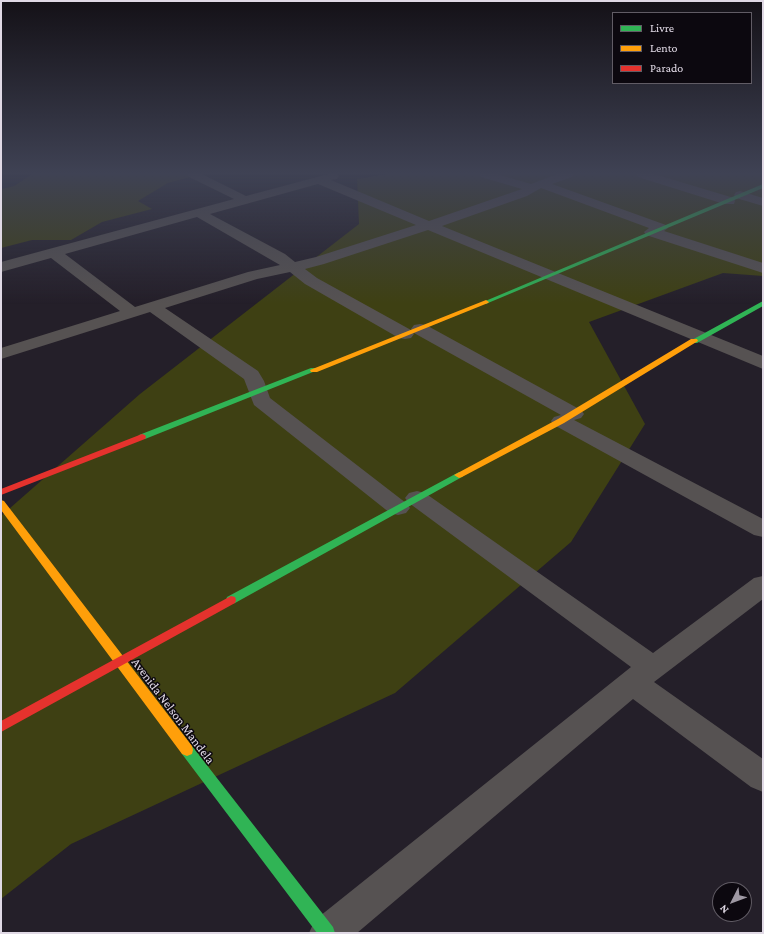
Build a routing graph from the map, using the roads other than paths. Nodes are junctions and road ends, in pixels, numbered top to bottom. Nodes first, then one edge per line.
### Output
1 (182, 218) edge
2 (208, 218) edge
3 (412, 218) edge
4 (450, 218) edge
5 (622, 218) edge
6 (687, 218) edge
7 (430, 225) junction
8 (656, 230) junction
9 (53, 252) junction
10 (1, 267) edge
11 (293, 267) junction
12 (763, 268) edge
13 (550, 275) junction
14 (763, 303) edge
15 (152, 306) junction
16 (132, 312) junction
17 (413, 332) junction
18 (701, 337) junction
19 (1, 354) edge
20 (763, 363) edge
21 (257, 392) junction
22 (567, 417) junction
23 (1, 492) edge
24 (1, 503) edge
25 (407, 503) junction
26 (763, 529) edge
27 (763, 585) edge
28 (119, 662) junction
29 (642, 675) junction
30 (1, 727) edge
31 (763, 777) edge
32 (327, 933) edge

1 - 9 street
2 - 11 street
3 - 7 street
4 - 7 street
5 - 8 street
6 - 8 street
7 - 11 street
7 - 13 street
8 - 12 street
8 - 13 street
9 - 10 street
9 - 16 street
11 - 15 street
11 - 17 street
13 - 17 street
13 - 18 street
14 - 18 street
15 - 16 street
15 - 21 street
16 - 19 street
17 - 21 street
17 - 22 street
18 - 20 street
18 - 22 street
21 - 23 street
21 - 25 street
22 - 25 street
22 - 26 street
24 - 28 street, Avenida Nelson Mandela
25 - 28 street
25 - 29 street
27 - 29 street
28 - 30 street
28 - 32 street, Avenida Nelson Mandela
29 - 31 street
29 - 32 street

